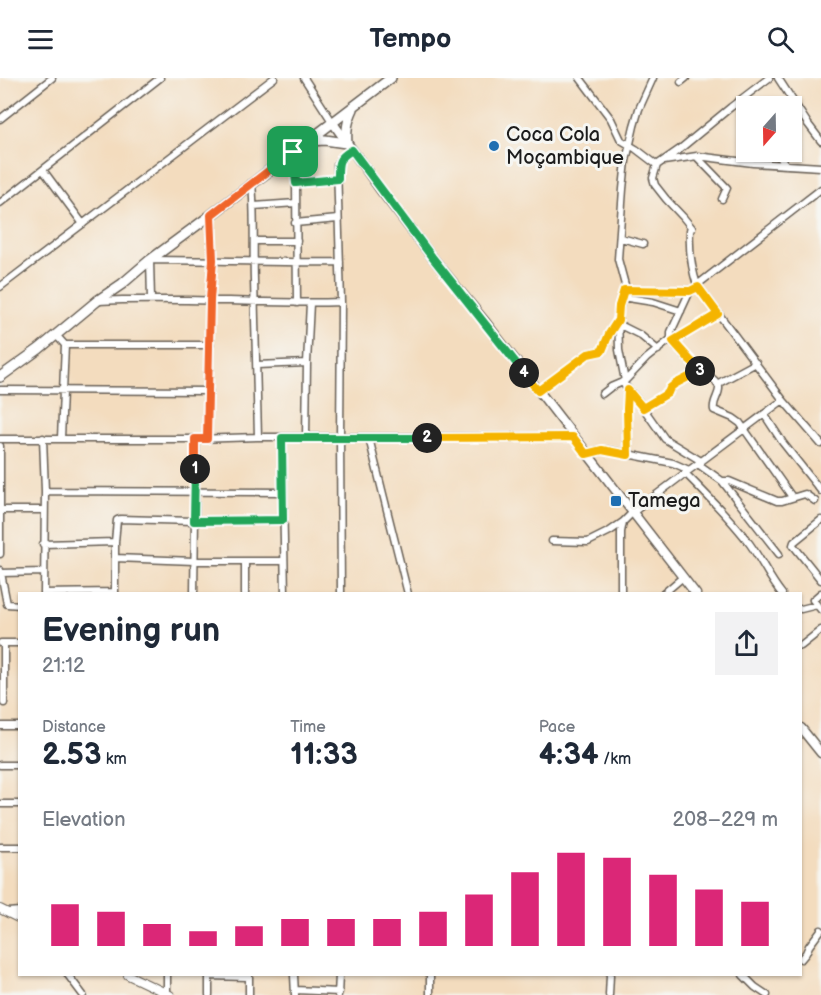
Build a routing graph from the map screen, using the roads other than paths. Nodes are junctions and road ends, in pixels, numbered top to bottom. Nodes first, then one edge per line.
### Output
1 (52, 78) edge
2 (159, 78) edge
3 (274, 78) edge
4 (304, 78) edge
5 (580, 78) edge
6 (653, 78) edge
7 (769, 78) edge
8 (778, 78) edge
9 (389, 79) edge
10 (745, 96) edge
11 (736, 103) edge
12 (354, 107) junction
13 (0, 119) edge
14 (333, 123) junction
15 (821, 141) edge
16 (308, 142) junction
17 (630, 145) junction
18 (349, 146) junction
19 (293, 152) junction
20 (697, 156) junction
21 (784, 162) edge
22 (659, 163) junction
23 (786, 165) junction
24 (821, 167) edge
25 (44, 170) junction
26 (338, 179) junction
27 (252, 183) junction
28 (296, 183) junction
29 (821, 189) edge
30 (722, 199) dead end
31 (0, 203) edge
32 (296, 203) junction
33 (254, 206) junction
34 (211, 215) junction
35 (338, 219) junction
36 (295, 223) junction
37 (83, 224) junction
38 (621, 238) junction
39 (254, 241) junction
40 (297, 241) junction
41 (643, 244) dead end
42 (150, 260) junction
43 (213, 260) junction
44 (254, 262) junction
45 (296, 262) junction
46 (340, 262) junction
47 (697, 286) junction
48 (0, 287) edge
49 (690, 291) junction
50 (623, 293) junction
51 (151, 299) junction
52 (210, 300) junction
53 (97, 301) junction
54 (255, 302) junction
55 (340, 302) junction
56 (297, 303) junction
57 (310, 303) junction
58 (681, 311) junction
59 (718, 314) junction
60 (618, 322) junction
61 (56, 335) junction
62 (672, 340) junction
63 (65, 345) junction
64 (210, 345) junction
65 (658, 350) junction
66 (307, 363) junction
67 (756, 363) junction
68 (257, 365) junction
69 (701, 370) junction
70 (0, 377) edge
71 (623, 381) junction
72 (717, 384) junction
73 (0, 390) edge
74 (628, 390) junction
75 (62, 391) junction
76 (209, 391) junction
77 (538, 391) junction
78 (602, 394) dead end
79 (783, 400) junction
80 (643, 408) junction
81 (764, 414) junction
82 (744, 429) junction
83 (258, 437) junction
84 (573, 437) junction
85 (43, 438) junction
86 (61, 438) junction
87 (282, 438) junction
88 (306, 438) junction
89 (340, 438) junction
90 (369, 438) junction
91 (0, 439) edge
92 (195, 439) junction
93 (207, 439) junction
94 (821, 444) edge
95 (0, 446) edge
96 (586, 454) junction
97 (628, 455) junction
98 (699, 463) junction
99 (687, 472) junction
100 (722, 481) junction
101 (0, 482) edge
102 (45, 491) junction
103 (821, 491) edge
104 (194, 492) junction
105 (283, 492) junction
106 (792, 497) junction
107 (815, 501) dead end
108 (1, 510) edge
109 (44, 510) junction
110 (632, 513) junction
111 (283, 520) junction
112 (0, 521) edge
113 (194, 521) junction
114 (821, 521) edge
115 (623, 522) junction
116 (552, 541) dead end
117 (115, 542) junction
118 (44, 544) junction
119 (0, 554) edge
120 (779, 554) dead end
121 (115, 558) junction
122 (194, 561) junction
123 (284, 561) junction
124 (245, 562) junction
125 (1, 571) edge
126 (44, 572) junction
127 (683, 577) junction
128 (821, 580) edge
129 (44, 592) edge
130 (115, 592) edge
131 (194, 592) edge
132 (245, 592) edge
133 (285, 592) edge
134 (341, 592) edge
135 (408, 592) edge
136 (621, 592) edge
137 (665, 592) edge
138 (694, 592) edge
139 (781, 592) edge
140 (821, 593) edge
141 (18, 605) edge
142 (819, 608) edge
143 (802, 609) edge
144 (821, 630) edge
145 (2, 643) edge
146 (18, 643) edge
147 (802, 645) edge
148 (4, 703) dead end
149 (0, 726) edge
150 (18, 726) edge
151 (802, 729) edge
152 (821, 753) edge
153 (0, 765) edge
154 (18, 765) edge
155 (0, 804) edge
156 (18, 804) edge
157 (0, 847) edge
158 (18, 847) edge
159 (4, 911) edge
160 (18, 918) edge
161 (821, 930) edge
162 (802, 958) edge
163 (69, 976) edge
164 (130, 976) edge
165 (167, 976) edge
166 (209, 976) edge
167 (249, 976) edge
168 (294, 976) edge
169 (339, 976) edge
170 (430, 976) edge
171 (610, 976) edge
172 (744, 976) edge
173 (295, 992) edge
174 (168, 994) edge
175 (339, 994) edge
176 (83, 995) edge
177 (209, 995) edge
178 (249, 995) edge
179 (430, 995) edge
180 (609, 995) edge
181 (767, 995) edge

1 - 13 street
2 - 25 street
3 - 37 street
4 - 14 street
5 - 17 street
6 - 17 street
7 - 10 street
8 - 15 street
9 - 12 main road
11 - 22 street
12 - 14 main road
12 - 18 main road
14 - 16 main road
14 - 18 main road
16 - 18 main road
16 - 19 main road
17 - 22 street
17 - 38 street
18 - 26 street
18 - 77 main road
19 - 27 main road
19 - 28 street
20 - 22 street
20 - 23 street
20 - 30 street
21 - 23 street
22 - 47 street
23 - 24 street
25 - 31 street
25 - 37 street
26 - 28 street
26 - 35 street
27 - 33 street
27 - 34 main road
28 - 32 street
29 - 47 street
32 - 33 street
32 - 36 street
33 - 39 street
34 - 42 main road
34 - 43 street
35 - 36 street
35 - 46 street
36 - 40 street
37 - 48 street
38 - 41 street
38 - 50 street
39 - 40 street
39 - 44 street
40 - 45 street
42 - 43 street
42 - 51 street
42 - 53 main road
43 - 44 street
43 - 52 street
44 - 45 street
44 - 54 street
45 - 46 street
45 - 56 street
46 - 55 street
47 - 49 street
47 - 59 street
49 - 50 street
49 - 58 street
50 - 58 street
50 - 60 street
51 - 52 street
51 - 53 street
52 - 54 street
52 - 64 street
53 - 61 main road
54 - 56 street
54 - 68 street
55 - 57 street
55 - 89 street
56 - 57 street
57 - 66 street
58 - 62 street
59 - 62 street
59 - 67 street
60 - 65 street
60 - 71 street
60 - 77 street
61 - 63 street
61 - 70 main road
62 - 65 street
62 - 69 street
63 - 64 street
63 - 75 street
64 - 76 street
65 - 71 street
66 - 68 street
66 - 88 street
67 - 72 street
67 - 79 street
68 - 83 street
69 - 72 street
69 - 80 street
71 - 74 street
71 - 78 street
72 - 82 street
73 - 75 street
74 - 80 street
74 - 97 street
75 - 76 street
75 - 86 street
76 - 93 street
77 - 84 main road
79 - 81 street
79 - 94 street
80 - 98 street
81 - 82 street
81 - 103 street
82 - 98 street
82 - 106 street
83 - 87 street
83 - 93 street
84 - 90 street
84 - 96 main road
85 - 86 street
85 - 91 street
85 - 102 street
86 - 92 street
87 - 88 street
87 - 105 street
88 - 89 street
89 - 90 street
89 - 134 street
90 - 135 street
92 - 93 street
92 - 104 street
95 - 101 street
96 - 97 street
96 - 110 main road
97 - 99 street
98 - 99 street
98 - 100 street
99 - 110 street
99 - 139 street
100 - 106 street
100 - 120 street
101 - 108 street
102 - 104 street
102 - 109 street
104 - 105 street
104 - 113 street
105 - 111 street
106 - 107 street
108 - 109 street
108 - 112 street
109 - 118 street
110 - 115 street
110 - 127 main road
111 - 113 street
111 - 123 street
112 - 119 street
113 - 117 street
113 - 122 street
114 - 128 street
115 - 116 street
115 - 136 street
117 - 118 street
117 - 121 street
118 - 126 street
121 - 122 street
121 - 130 street
122 - 124 street
122 - 131 street
123 - 124 street
123 - 133 street
124 - 132 street
125 - 126 street
125 - 141 street
126 - 129 street
127 - 137 street
127 - 138 main road
140 - 142 street
142 - 143 street
144 - 147 street
145 - 146 street
145 - 148 street
149 - 150 street
151 - 152 main road
153 - 154 street
155 - 156 street
157 - 158 street
159 - 160 street
161 - 162 street
163 - 176 street
164 - 174 street
165 - 174 street
166 - 167 street
166 - 177 street
167 - 178 street
168 - 173 street
169 - 175 street
170 - 179 street
171 - 180 street
172 - 181 street
173 - 175 street

